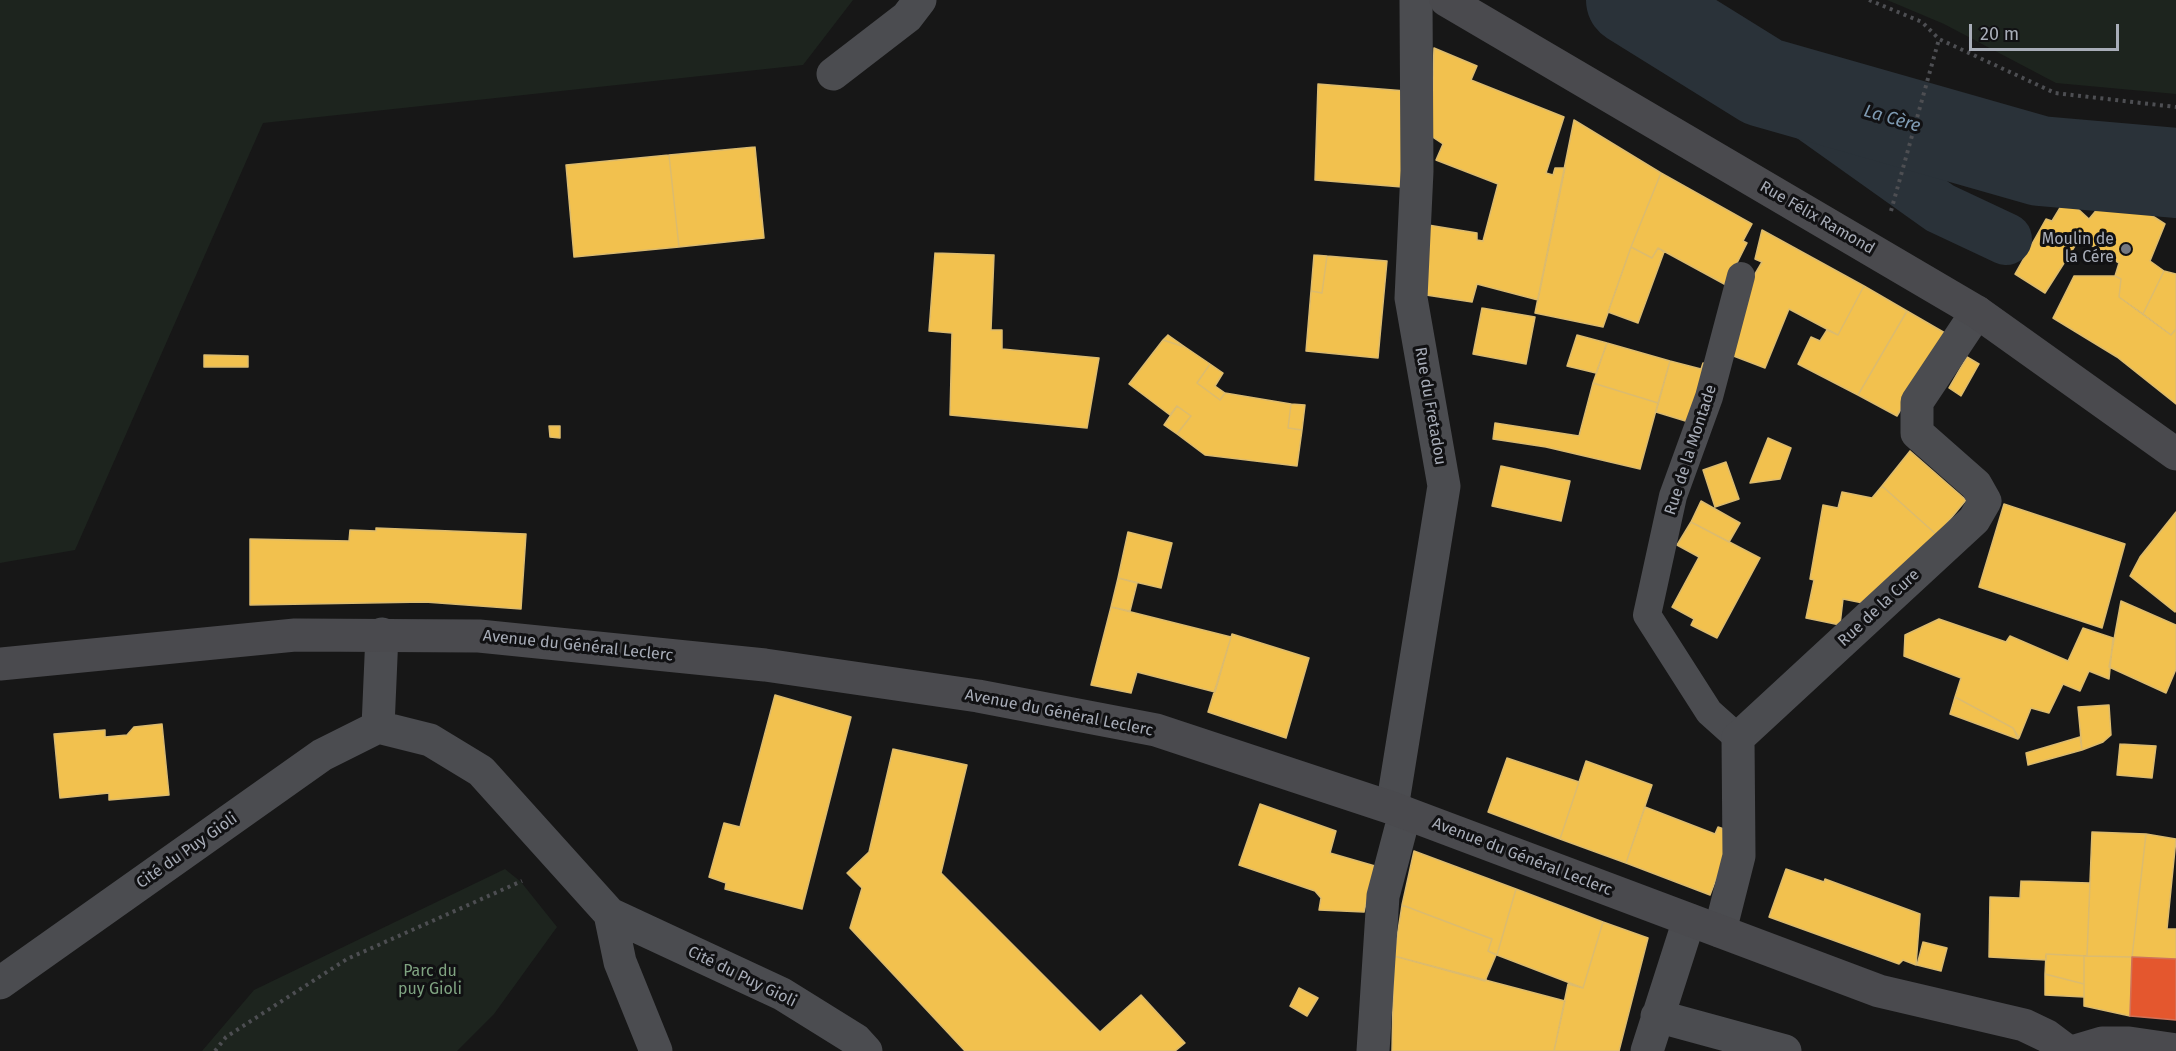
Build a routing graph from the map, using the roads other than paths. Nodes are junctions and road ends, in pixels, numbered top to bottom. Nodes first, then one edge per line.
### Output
1 (920, 0) edge
2 (1416, 0) edge
3 (1446, 0) edge
4 (833, 74) dead end
5 (1741, 276) dead end
6 (1977, 312) junction
7 (2176, 454) edge
8 (382, 633) junction
9 (0, 664) edge
10 (378, 727) junction
11 (1738, 738) junction
12 (1398, 811) junction
13 (610, 914) junction
14 (1689, 920) junction
15 (1720, 931) junction
16 (0, 983) edge
17 (1657, 1016) junction
18 (2176, 1050) edge
19 (656, 1051) edge
20 (866, 1051) edge
21 (1372, 1051) edge
22 (1647, 1051) edge
23 (1785, 1051) edge
24 (2067, 1051) edge
25 (2075, 1051) edge

1 - 4 street
2 - 12 street, Rue du Fretadou
3 - 6 street, Rue Félix Ramond
5 - 11 lane, Rue de la Montade
6 - 7 street, Rue Félix Ramond
6 - 11 street, Rue de la Cure
8 - 9 street, Avenue du Général Leclerc
8 - 10 street
8 - 12 street, Avenue du Général Leclerc
10 - 13 street, Cité du Puy Gioli
10 - 16 street, Cité du Puy Gioli
11 - 15 street
12 - 14 street, Avenue du Général Leclerc
12 - 21 street, Rue du Fretadou
13 - 19 street
13 - 20 street, Cité du Puy Gioli
14 - 15 street, Avenue du Général Leclerc
14 - 17 street
15 - 24 street, Avenue du Général Leclerc
17 - 22 street
17 - 23 street
18 - 25 street

